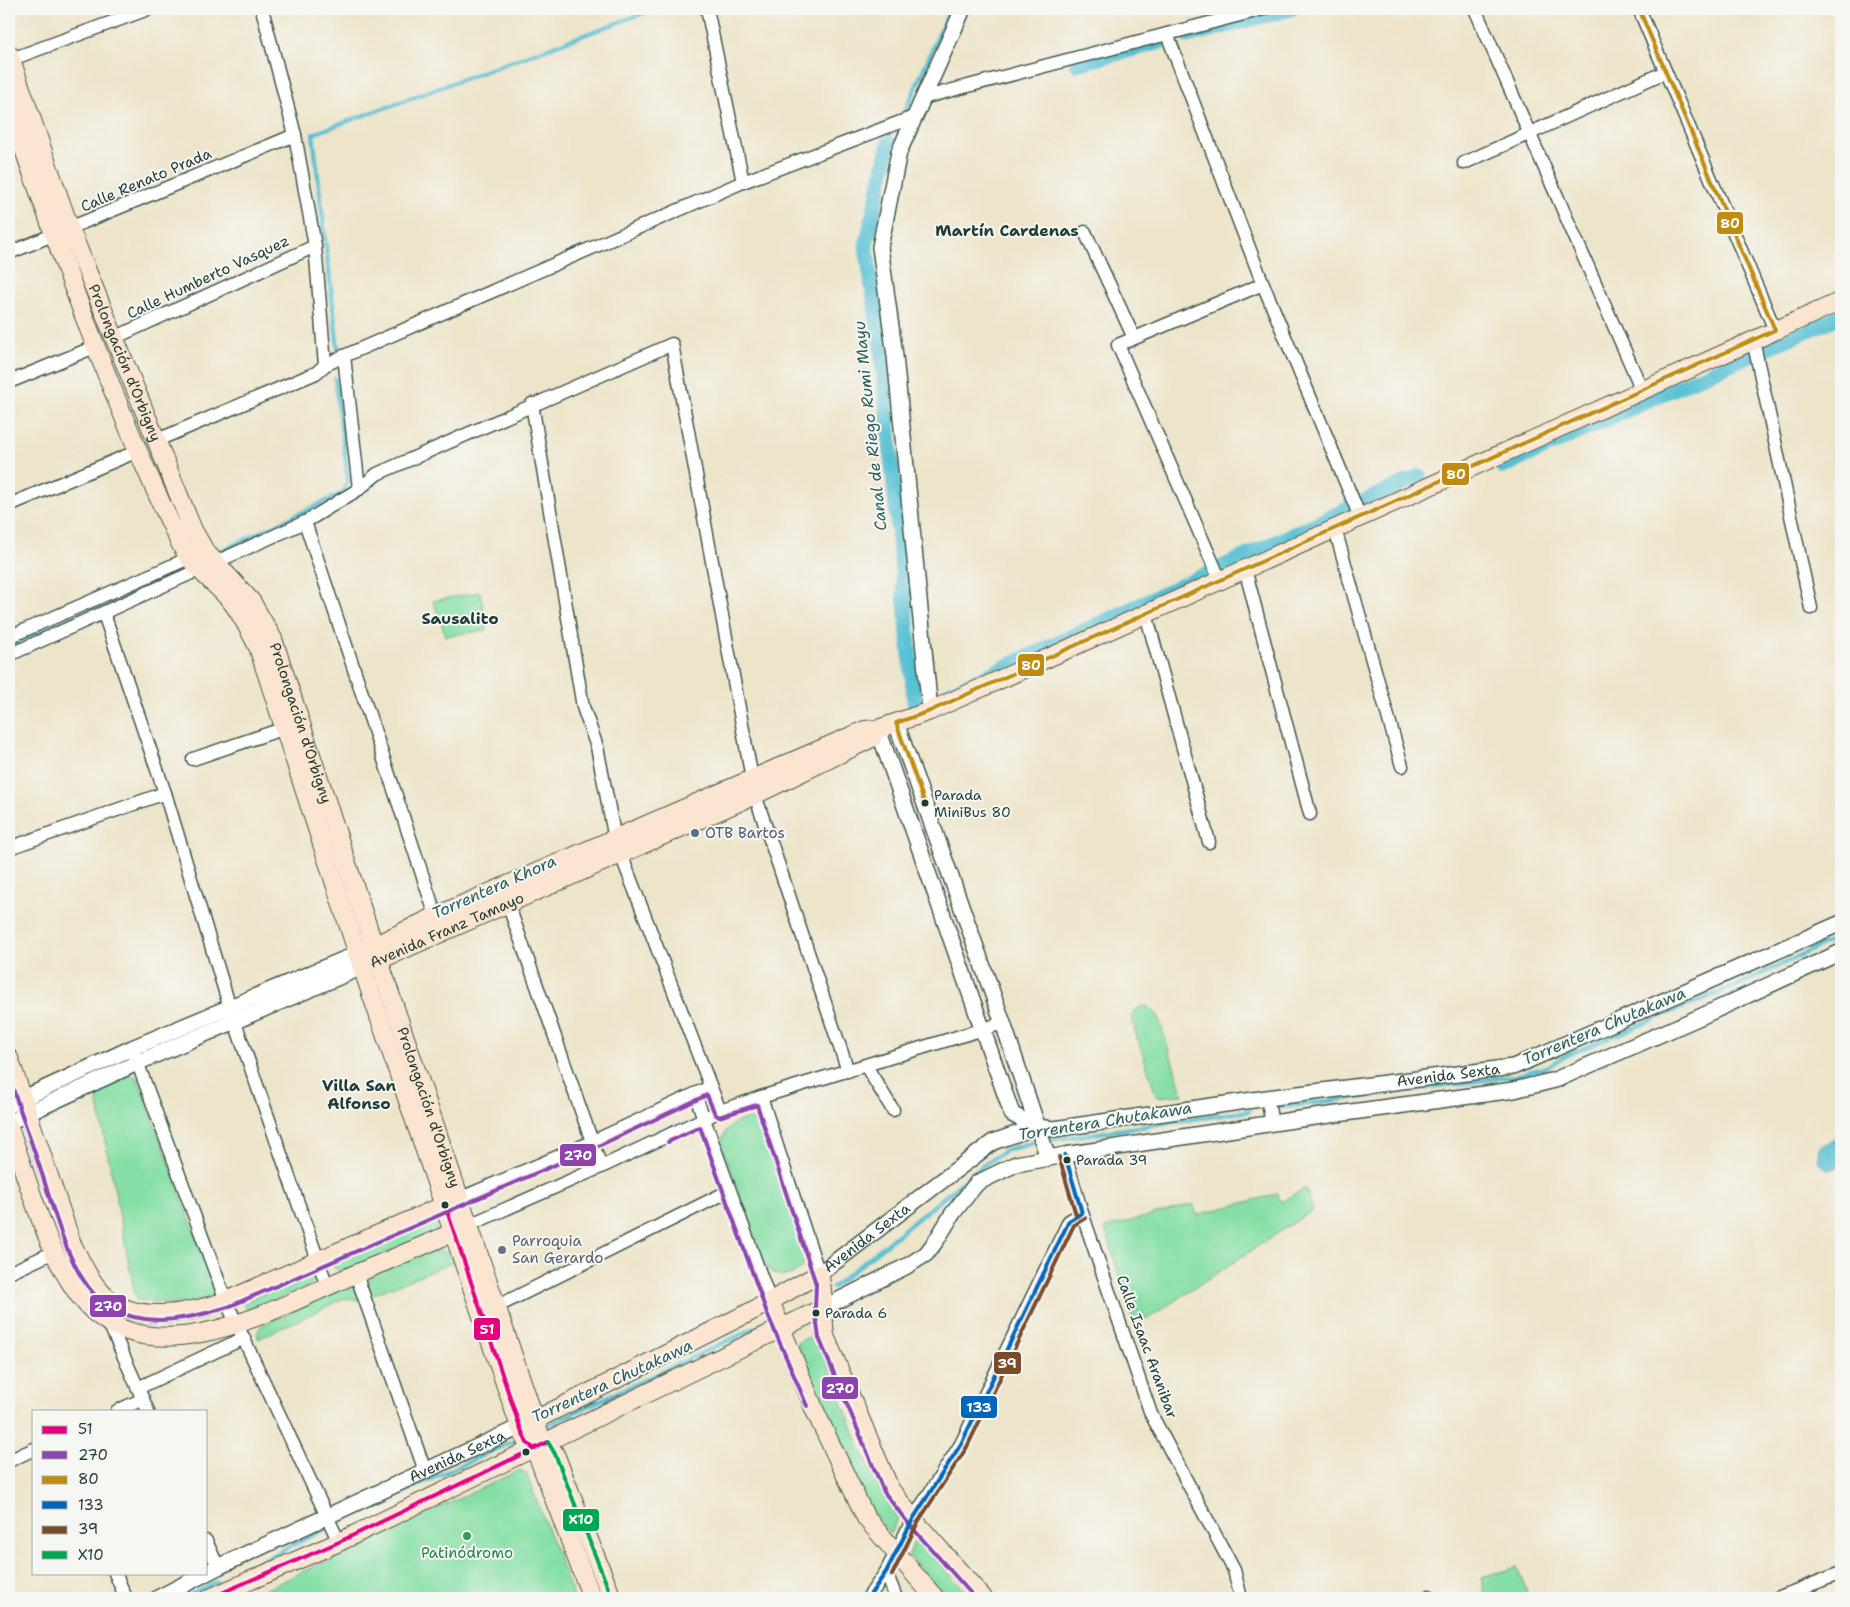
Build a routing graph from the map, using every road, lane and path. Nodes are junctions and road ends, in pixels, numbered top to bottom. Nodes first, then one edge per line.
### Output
1 (148, 9) edge
2 (262, 9) edge
3 (706, 9) edge
4 (963, 9) edge
5 (1263, 9) edge
6 (1475, 9) edge
7 (1639, 9) edge
8 (1167, 34) junction
9 (9, 58) edge
10 (1665, 72) junction
11 (922, 98) junction
12 (9, 107) edge
13 (916, 116) junction
14 (1529, 133) junction
15 (295, 135) junction
16 (1464, 163) dead end
17 (743, 182) junction
18 (62, 232) junction
19 (1085, 232) dead end
20 (316, 246) junction
21 (9, 252) edge
22 (1263, 284) junction
23 (1841, 301) edge
24 (1775, 330) junction
25 (114, 338) junction
26 (1134, 338) junction
27 (1753, 340) junction
28 (97, 346) junction
29 (344, 356) junction
30 (325, 365) junction
31 (9, 382) edge
32 (1642, 390) junction
33 (532, 404) junction
34 (156, 441) junction
35 (138, 451) junction
36 (359, 489) junction
37 (9, 506) edge
38 (1360, 517) junction
39 (305, 522) junction
40 (1335, 529) junction
41 (203, 561) junction
42 (1245, 569) junction
43 (1224, 579) junction
44 (1811, 608) dead end
45 (104, 614) junction
46 (1146, 614) junction
47 (9, 637) edge
48 (9, 655) edge
49 (930, 711) junction
50 (896, 723) junction
51 (285, 728) junction
52 (878, 730) junction
53 (193, 759) dead end
54 (1402, 766) dead end
55 (754, 787) junction
56 (165, 793) junction
57 (1310, 814) dead end
58 (1210, 842) dead end
59 (617, 846) junction
60 (9, 848) edge
61 (508, 904) junction
62 (436, 916) junction
63 (1841, 922) edge
64 (1841, 952) edge
65 (377, 953) junction
66 (360, 961) junction
67 (232, 1015) junction
68 (1003, 1024) junction
69 (984, 1030) junction
70 (132, 1048) junction
71 (9, 1058) edge
72 (139, 1062) junction
73 (866, 1066) junction
74 (848, 1071) junction
75 (710, 1086) junction
76 (694, 1094) junction
77 (761, 1096) junction
78 (20, 1106) edge
79 (1269, 1108) junction
80 (893, 1110) dead end
81 (720, 1112) junction
82 (704, 1118) junction
83 (9, 1122) edge
84 (9, 1127) edge
85 (592, 1142) junction
86 (1042, 1142) junction
87 (1065, 1154) junction
88 (601, 1167) junction
89 (730, 1192) junction
90 (452, 1202) junction
91 (1082, 1213) junction
92 (461, 1228) junction
93 (54, 1252) junction
94 (317, 1262) junction
95 (9, 1273) edge
96 (356, 1274) junction
97 (821, 1283) junction
98 (327, 1286) junction
99 (226, 1301) junction
100 (821, 1309) junction
101 (488, 1310) junction
102 (776, 1315) junction
103 (109, 1323) junction
104 (241, 1331) junction
105 (140, 1393) junction
106 (118, 1410) edge
107 (148, 1410) edge
108 (533, 1433) junction
109 (32, 1451) edge
110 (9, 1461) edge
111 (425, 1471) junction
112 (913, 1519) junction
113 (332, 1527) junction
114 (208, 1546) edge
115 (894, 1553) junction
116 (218, 1568) junction
117 (886, 1572) junction
118 (208, 1573) edge
119 (1841, 1573) edge
120 (115, 1574) edge
121 (206, 1574) edge
122 (126, 1598) edge
123 (158, 1598) edge
124 (210, 1598) edge
125 (592, 1598) edge
126 (612, 1598) edge
127 (868, 1598) edge
128 (896, 1598) edge
129 (935, 1598) edge
130 (983, 1598) edge
131 (1241, 1598) edge
132 (1776, 1598) edge

1 - 9 street
2 - 15 street
3 - 17 street
4 - 11 street
5 - 8 street
6 - 14 street
7 - 10 street
8 - 11 street
8 - 22 street
9 - 18 main road, Prolongación d'Orbigny
10 - 14 street
10 - 24 street
11 - 13 street
12 - 18 main road, Prolongación d'Orbigny
13 - 17 street
13 - 49 street
14 - 16 street
14 - 32 street
15 - 18 street, Calle Renato Prada
15 - 20 street
17 - 29 street
18 - 21 street, Calle Renato Prada
18 - 25 main road, Prolongación d'Orbigny
18 - 28 main road, Prolongación d'Orbigny
19 - 26 street
20 - 25 street, Calle Humberto Vasquez
20 - 30 street
22 - 26 street
22 - 38 street
23 - 24 main road, Avenida Franz Tamayo
24 - 27 main road, Avenida Franz Tamayo
25 - 34 main road, Prolongación d'Orbigny
26 - 43 street
27 - 32 main road, Avenida Franz Tamayo
27 - 44 street
28 - 31 street
28 - 35 main road, Prolongación d'Orbigny
29 - 30 street
29 - 36 street
30 - 34 street
32 - 38 main road, Avenida Franz Tamayo
33 - 36 street
33 - 55 street
33 - 59 street
34 - 41 main road, Prolongación d'Orbigny
35 - 37 street
35 - 41 main road, Prolongación d'Orbigny
36 - 39 street
38 - 40 main road, Avenida Franz Tamayo
39 - 41 street
39 - 62 street
40 - 42 main road, Avenida Franz Tamayo
40 - 54 street
41 - 45 street
41 - 47 street
41 - 51 main road, Prolongación d'Orbigny
41 - 65 main road, Prolongación d'Orbigny
42 - 43 main road, Avenida Franz Tamayo
42 - 57 street
43 - 46 main road, Avenida Franz Tamayo
45 - 48 street
45 - 56 street
46 - 49 main road, Avenida Franz Tamayo
46 - 58 street
49 - 50 main road, Avenida Franz Tamayo
50 - 52 main road, Avenida Franz Tamayo
50 - 68 street
51 - 53 street
51 - 66 main road, Prolongación d'Orbigny
52 - 55 main road, Avenida Franz Tamayo
52 - 69 street
55 - 59 main road, Avenida Franz Tamayo
55 - 74 street
56 - 60 street
56 - 67 street
59 - 61 main road, Avenida Franz Tamayo
59 - 62 main road, Avenida Franz Tamayo
59 - 75 street
61 - 65 main road, Avenida Franz Tamayo
61 - 85 street
62 - 65 main road, Avenida Franz Tamayo
63 - 79 street, Avenida Sexta
64 - 79 street, Avenida Sexta
65 - 66 main road, Avenida Franz Tamayo
65 - 90 main road, Prolongación d'Orbigny
66 - 67 street, Avenida Franz Tamayo
66 - 90 main road, Prolongación d'Orbigny
67 - 70 street, Avenida Franz Tamayo
67 - 72 street, Avenida Franz Tamayo
67 - 94 street
68 - 69 street
68 - 86 street
69 - 73 street
69 - 86 street
70 - 72 street
70 - 78 street, Avenida Franz Tamayo
71 - 78 main road
72 - 78 street, Avenida Franz Tamayo
72 - 99 street
73 - 74 street
73 - 80 street
74 - 77 street
75 - 76 street
75 - 81 street
76 - 82 street
76 - 85 street
77 - 81 street
77 - 97 street
78 - 83 street, Avenida Franz Tamayo
78 - 99 main road
79 - 86 street, Avenida Sexta
79 - 87 street, Avenida Sexta
81 - 82 street
82 - 88 street
82 - 89 street
84 - 93 main road
85 - 88 street
85 - 90 street
86 - 87 street, Avenida Sexta
86 - 97 street, Avenida Sexta
86 - 100 street, Avenida Sexta
87 - 91 street, Calle Isaac Aranibar
88 - 92 street
89 - 101 street
89 - 102 street
90 - 92 main road, Prolongación d'Orbigny
90 - 94 main road
91 - 112 street
91 - 131 street, Calle Isaac Aranibar
92 - 96 main road
92 - 101 main road, Prolongación d'Orbigny
93 - 95 street
93 - 103 main road
94 - 98 street
94 - 99 main road
96 - 98 main road
96 - 111 street
97 - 100 main road
97 - 102 main road, Avenida Sexta
98 - 104 main road
99 - 104 street
100 - 102 main road, Avenida Sexta
100 - 112 main road
101 - 108 main road, Prolongación d'Orbigny
102 - 108 main road, Avenida Sexta
102 - 108 main road, Avenida Sexta
102 - 115 main road
103 - 104 main road
103 - 105 street
104 - 105 street
104 - 113 street
105 - 106 street
105 - 107 street
108 - 111 street, Avenida Sexta
108 - 113 main road, Avenida Sexta
108 - 125 main road
108 - 126 main road
109 - 110 street
111 - 113 street, Avenida Sexta
112 - 115 street
112 - 130 main road
113 - 116 street, Avenida Sexta
113 - 124 main road, Avenida Sexta
114 - 116 street
115 - 117 street
115 - 129 main road
116 - 118 street, Avenida Sexta
117 - 127 street
117 - 128 street
119 - 132 street
120 - 122 street
121 - 123 street, Avenida Sexta

